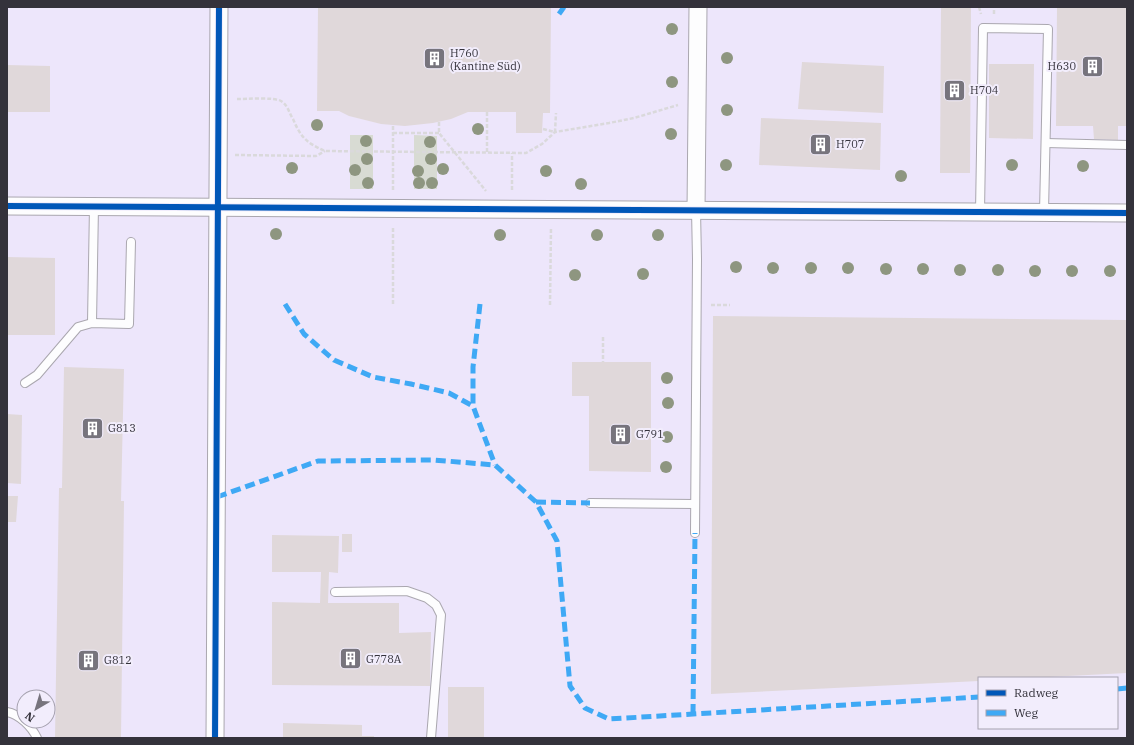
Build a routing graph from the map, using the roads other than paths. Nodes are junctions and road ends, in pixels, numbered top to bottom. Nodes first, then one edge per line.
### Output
1 (220, 7) edge
2 (698, 7) edge
3 (1046, 143) junction
4 (1127, 145) edge
5 (7, 206) edge
6 (94, 206) junction
7 (219, 207) junction
8 (696, 210) junction
9 (980, 212) junction
10 (1044, 212) junction
11 (1127, 213) edge
12 (131, 242) dead end
13 (92, 323) junction
14 (25, 383) dead end
15 (590, 503) dead end
16 (695, 504) junction
17 (695, 533) dead end
18 (335, 592) dead end
19 (7, 712) edge
20 (37, 738) edge
21 (216, 738) edge
22 (431, 738) edge

1 - 7 street
2 - 8 street
3 - 4 lane
3 - 9 lane
3 - 10 lane
5 - 6 street
6 - 7 street
6 - 13 lane
7 - 8 street
7 - 21 street
8 - 9 street
8 - 16 lane
9 - 10 street
10 - 11 street
12 - 13 lane
13 - 14 lane
15 - 16 lane
16 - 17 lane
18 - 22 lane
19 - 20 lane

